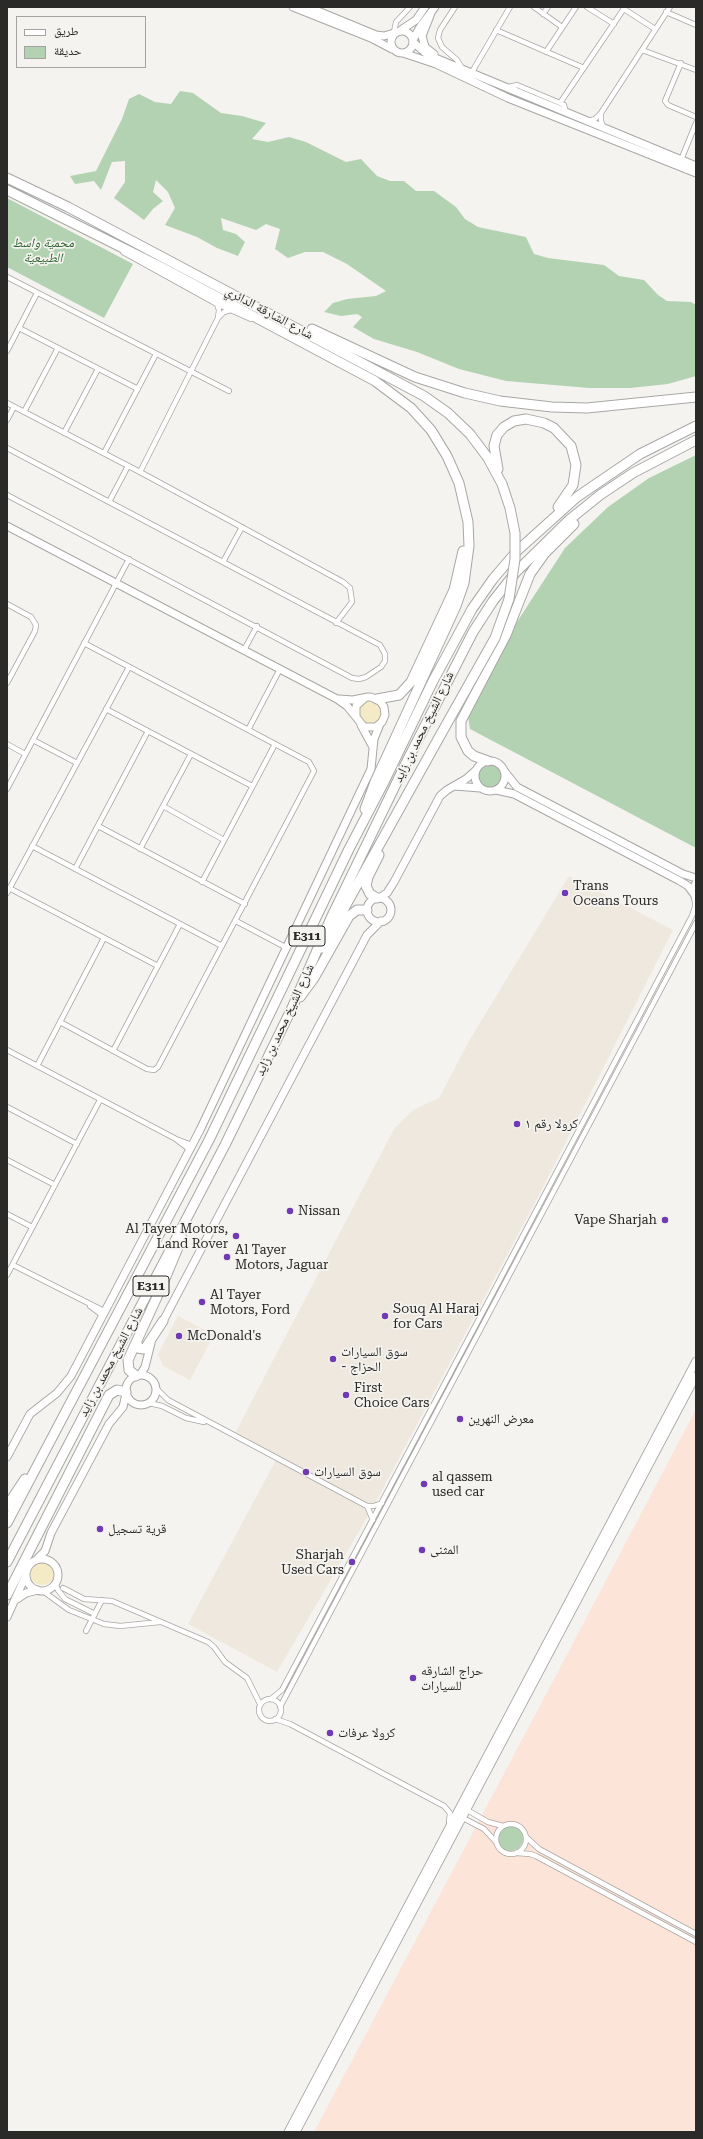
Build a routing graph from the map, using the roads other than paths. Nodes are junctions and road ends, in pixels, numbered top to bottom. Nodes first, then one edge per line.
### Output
1 (293, 7) edge
2 (308, 7) edge
3 (410, 7) edge
4 (425, 7) edge
5 (455, 7) edge
6 (510, 7) edge
7 (534, 7) edge
8 (548, 7) edge
9 (576, 7) edge
10 (587, 7) edge
11 (670, 7) edge
12 (625, 8) edge
13 (433, 10) edge
14 (666, 12) junction
15 (543, 14) junction
16 (614, 24) junction
17 (696, 25) edge
18 (562, 27) junction
19 (496, 30) junction
20 (655, 30) junction
21 (397, 32) junction
22 (413, 41) junction
23 (392, 49) junction
24 (642, 50) junction
25 (546, 52) junction
26 (403, 53) junction
27 (681, 63) junction
28 (453, 64) junction
29 (462, 68) junction
30 (584, 68) junction
31 (696, 70) edge
32 (472, 72) junction
33 (509, 87) junction
34 (560, 103) junction
35 (566, 113) junction
36 (601, 113) junction
37 (696, 117) edge
38 (587, 122) junction
39 (696, 123) edge
40 (604, 129) junction
41 (681, 160) junction
42 (696, 166) edge
43 (696, 173) edge
44 (7, 178) edge
45 (7, 190) edge
46 (84, 228) junction
47 (7, 278) edge
48 (37, 293) junction
49 (217, 304) junction
50 (231, 310) junction
51 (277, 317) junction
52 (218, 318) junction
53 (19, 328) junction
54 (283, 332) junction
55 (58, 348) junction
56 (7, 351) edge
57 (156, 354) junction
58 (98, 369) junction
59 (192, 372) junction
60 (138, 389) junction
61 (229, 391) dead end
62 (696, 397) edge
63 (7, 403) edge
64 (14, 406) junction
65 (24, 412) junction
66 (7, 420) edge
67 (696, 426) edge
68 (64, 433) junction
69 (696, 440) edge
70 (7, 448) edge
71 (104, 453) junction
72 (128, 466) junction
73 (140, 472) junction
74 (502, 484) junction
75 (616, 484) junction
76 (7, 495) edge
77 (463, 498) junction
78 (109, 502) junction
79 (544, 525) junction
80 (7, 526) edge
81 (242, 527) junction
82 (129, 559) junction
83 (223, 562) junction
84 (116, 582) junction
85 (7, 604) edge
86 (336, 623) junction
87 (257, 626) junction
88 (84, 643) junction
89 (244, 650) junction
90 (129, 667) junction
91 (280, 669) junction
92 (7, 683) edge
93 (364, 698) junction
94 (337, 699) junction
95 (377, 699) junction
96 (106, 709) junction
97 (356, 717) junction
98 (380, 724) junction
99 (361, 725) junction
100 (248, 730) junction
101 (148, 731) junction
102 (33, 740) junction
103 (7, 744) edge
104 (275, 744) junction
105 (373, 749) junction
106 (26, 754) junction
107 (191, 754) junction
108 (488, 761) junction
109 (77, 763) junction
110 (476, 770) junction
111 (505, 772) junction
112 (252, 786) junction
113 (455, 786) junction
114 (480, 788) junction
115 (7, 789) edge
116 (496, 790) junction
117 (163, 806) junction
118 (400, 806) junction
119 (98, 826) junction
120 (224, 840) junction
121 (32, 846) junction
122 (140, 849) junction
123 (349, 849) junction
124 (75, 869) junction
125 (696, 878) edge
126 (202, 882) junction
127 (394, 882) junction
128 (696, 883) edge
129 (8, 891) edge
130 (695, 897) edge
131 (378, 898) junction
132 (245, 904) junction
133 (390, 906) junction
134 (367, 912) junction
135 (236, 921) junction
136 (381, 921) junction
137 (180, 924) junction
138 (696, 924) edge
139 (367, 934) junction
140 (104, 938) junction
141 (222, 946) junction
142 (287, 948) junction
143 (313, 960) junction
144 (158, 966) junction
145 (292, 1008) junction
146 (60, 1022) junction
147 (7, 1050) edge
148 (114, 1051) junction
149 (37, 1066) junction
150 (610, 1070) junction
151 (616, 1074) junction
152 (100, 1100) junction
153 (7, 1107) edge
154 (77, 1144) junction
155 (191, 1147) junction
156 (7, 1160) edge
157 (55, 1185) junction
158 (194, 1204) junction
159 (7, 1214) edge
160 (32, 1227) junction
161 (13, 1265) junction
162 (7, 1275) edge
163 (103, 1313) junction
164 (479, 1319) junction
165 (163, 1321) junction
166 (485, 1323) junction
167 (137, 1342) junction
168 (147, 1358) junction
169 (696, 1361) edge
170 (138, 1375) junction
171 (696, 1376) edge
172 (154, 1381) junction
173 (157, 1389) junction
174 (126, 1393) junction
175 (149, 1404) junction
176 (138, 1405) junction
177 (120, 1410) junction
178 (215, 1426) junction
179 (8, 1452) edge
180 (35, 1470) junction
181 (638, 1478) junction
182 (382, 1504) junction
183 (7, 1506) edge
184 (367, 1506) junction
185 (373, 1520) junction
186 (7, 1523) edge
187 (48, 1545) junction
188 (36, 1560) junction
189 (7, 1562) edge
190 (51, 1563) junction
191 (26, 1575) junction
192 (55, 1583) junction
193 (63, 1588) dead end
194 (40, 1590) junction
195 (7, 1595) edge
196 (102, 1600) junction
197 (16, 1601) junction
198 (95, 1614) junction
199 (7, 1617) edge
200 (92, 1620) junction
201 (161, 1622) junction
202 (86, 1631) dead end
203 (271, 1699) junction
204 (260, 1704) junction
205 (280, 1707) junction
206 (275, 1719) junction
207 (467, 1810) junction
208 (463, 1818) junction
209 (503, 1826) junction
210 (448, 1830) junction
211 (526, 1837) junction
212 (496, 1843) junction
213 (517, 1853) junction
214 (696, 1934) edge
215 (696, 1942) edge
216 (355, 2014) junction
217 (288, 2132) edge
218 (296, 2132) edge

1 - 23 street
2 - 21 street
3 - 21 street
4 - 21 street
5 - 29 street
6 - 19 street
7 - 15 street
8 - 15 street
9 - 18 street
10 - 16 street
11 - 14 street
12 - 16 street
12 - 20 street
13 - 22 street
13 - 28 street
14 - 17 street
14 - 20 street
15 - 18 street
16 - 30 street
18 - 25 street
19 - 25 street
19 - 32 street
20 - 24 street
21 - 22 street
21 - 23 street
22 - 26 street
22 - 28 street
23 - 26 street
24 - 27 street
24 - 36 street
25 - 30 street
26 - 43 street
27 - 31 street
27 - 37 street
28 - 29 street
29 - 32 street
30 - 34 street
32 - 33 street
33 - 34 street
33 - 35 street
34 - 35 street
35 - 38 street
36 - 38 street
36 - 40 street
38 - 40 street
39 - 41 street
40 - 41 street
41 - 42 street
44 - 51 highway, شارع الشارقة الدائري
45 - 46 highway, شارع الشارقة الدائري
46 - 49 street
46 - 54 highway, شارع الشارقة الدائري
47 - 48 street
48 - 53 street
48 - 57 street
49 - 50 street
49 - 52 street
50 - 52 street
50 - 54 street
51 - 62 highway
51 - 74 highway, شارع الشارقة الدائري
52 - 59 street
53 - 55 street
53 - 56 street
54 - 77 highway, شارع الشارقة الدائري
55 - 58 street
55 - 65 street
57 - 59 street
57 - 60 street
58 - 60 street
58 - 68 street
59 - 61 street
59 - 73 street
60 - 71 street
63 - 64 street
64 - 65 street
64 - 66 street
65 - 68 street
67 - 79 highway, شارع الشيخ محمد بن زايد / E311
68 - 71 street
69 - 75 highway, شارع الشيخ محمد بن زايد / E311
70 - 78 street
71 - 72 street
72 - 73 street
72 - 78 street
73 - 81 street
74 - 79 highway
74 - 118 highway, bridge
75 - 108 highway
75 - 143 highway, شارع الشيخ محمد بن زايد / E311
76 - 82 street
77 - 95 highway
77 - 123 highway
78 - 83 street
79 - 123 highway, شارع الشيخ محمد بن زايد / E311
80 - 84 street
81 - 83 street
81 - 86 street
82 - 84 street
82 - 87 street
83 - 86 street
84 - 88 street
84 - 89 street
85 - 92 street
86 - 87 street
87 - 89 street
88 - 90 street
88 - 102 street
89 - 91 street
90 - 96 street
90 - 100 street
91 - 94 street
91 - 100 street
93 - 94 street
93 - 95 street
93 - 97 street
94 - 97 street
95 - 98 street
96 - 101 street
96 - 109 street
97 - 99 street
98 - 99 street
98 - 105 street
99 - 105 street
100 - 104 street
101 - 107 street
101 - 119 street
102 - 106 street
102 - 109 street
103 - 106 street
104 - 112 street
104 - 132 street
105 - 142 street
106 - 115 street
107 - 112 street
107 - 117 street
108 - 110 street
108 - 111 street
109 - 121 street
110 - 113 street
110 - 114 street
111 - 116 street
111 - 125 street
112 - 120 street
113 - 114 street
113 - 127 street
114 - 116 street
116 - 130 street
117 - 120 street
117 - 122 street
118 - 131 highway
118 - 143 highway
119 - 122 street
119 - 124 street
120 - 126 street
121 - 124 street
121 - 129 street
122 - 126 street
123 - 180 highway, شارع الشيخ محمد بن زايد / E311
124 - 137 street
126 - 132 street
127 - 131 street
127 - 133 street
128 - 130 street
129 - 140 street
130 - 150 street
131 - 133 street
131 - 134 street
132 - 135 street
133 - 136 street
134 - 136 street
134 - 139 street
134 - 145 highway
135 - 141 street
135 - 142 street
136 - 139 street
137 - 141 street
137 - 144 street
138 - 151 street
139 - 165 street
140 - 144 street
140 - 146 street
141 - 148 street
142 - 155 street
143 - 145 highway, شارع الشيخ محمد بن زايد / E311
144 - 148 street
145 - 158 highway, شارع الشيخ محمد بن زايد / E311
146 - 148 street
146 - 149 street
147 - 149 street
149 - 152 street
150 - 151 street
150 - 164 street
151 - 166 street
152 - 154 street
152 - 155 street
153 - 154 street
154 - 157 street
155 - 163 street
156 - 157 street
157 - 160 street
158 - 167 highway
158 - 189 highway, شارع الشيخ محمد بن زايد / E311
159 - 160 street
160 - 161 street
161 - 162 street
161 - 163 street
163 - 179 street
164 - 166 street
164 - 182 street
165 - 167 highway
165 - 168 street
166 - 205 street
167 - 170 highway
168 - 170 street
168 - 172 street
169 - 181 street
170 - 172 street
170 - 174 street
171 - 181 street
172 - 173 street
173 - 175 street
173 - 178 street
174 - 176 street
174 - 177 street
174 - 195 highway
175 - 176 street
175 - 178 street
176 - 177 street
177 - 187 street
178 - 184 street
180 - 183 highway
180 - 186 highway, شارع الشيخ محمد بن زايد / E311
181 - 207 street
181 - 210 street
182 - 184 street
182 - 185 street
184 - 185 street
185 - 203 street
187 - 188 street
187 - 190 street
188 - 190 street
188 - 191 street
190 - 192 street
191 - 194 street
191 - 197 street
192 - 194 street
192 - 198 street
193 - 196 street
194 - 197 street
194 - 200 street
196 - 198 street
196 - 201 street
197 - 199 street
198 - 200 street
200 - 201 street
200 - 202 street
201 - 204 street
203 - 204 street
203 - 205 street
204 - 206 street
205 - 206 street
206 - 210 street
207 - 208 street
207 - 209 street
208 - 212 street
208 - 216 street
209 - 211 street
209 - 212 street
210 - 216 street
211 - 213 street
211 - 214 street
212 - 213 street
213 - 215 street
216 - 217 street
216 - 218 street

